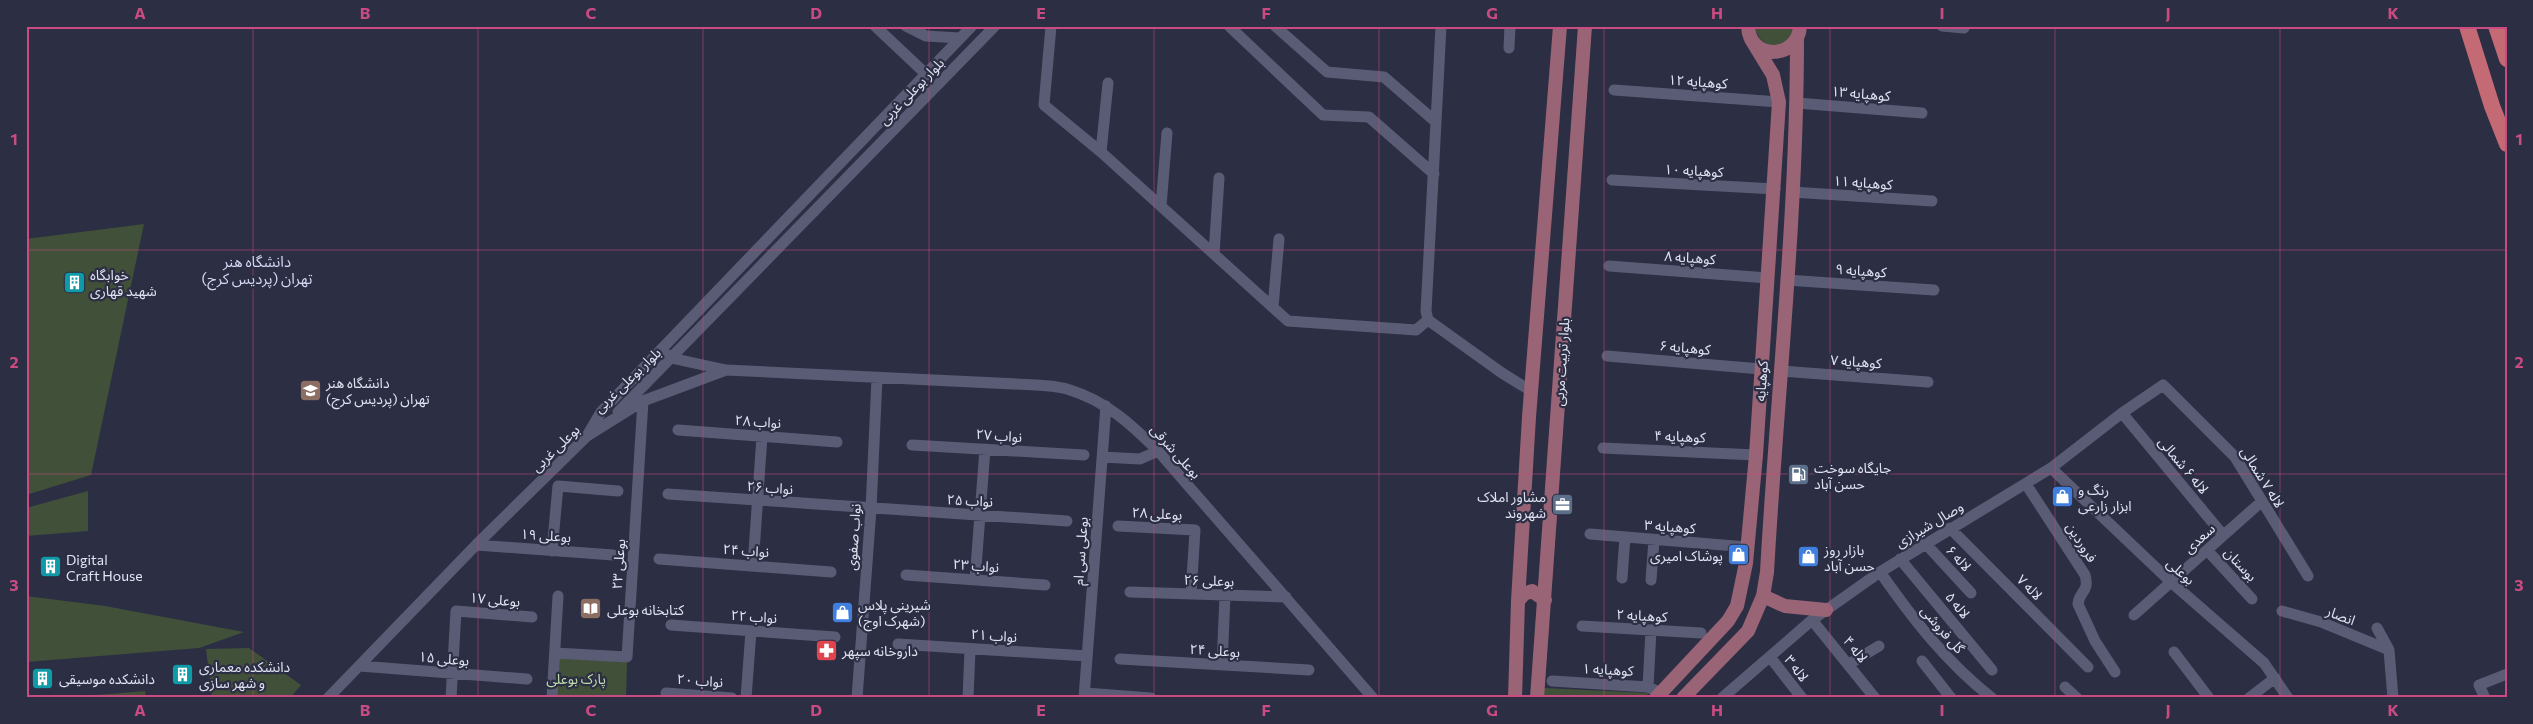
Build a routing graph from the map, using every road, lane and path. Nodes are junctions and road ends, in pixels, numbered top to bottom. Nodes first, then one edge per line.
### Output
1 (875, 26) edge
2 (906, 26) edge
3 (972, 26) edge
4 (996, 26) edge
5 (1050, 26) edge
6 (1229, 26) edge
7 (1275, 26) edge
8 (1441, 26) edge
9 (1510, 26) edge
10 (1942, 26) edge
11 (2467, 26) edge
12 (2496, 26) edge
13 (1964, 28) dead end
14 (1559, 30) edge
15 (1748, 30) edge
16 (1800, 30) edge
17 (1585, 32) edge
18 (960, 38) junction
19 (1509, 48) dead end
20 (2507, 59) edge
21 (926, 75) junction
22 (1108, 83) dead end
23 (1556, 85) junction
24 (1580, 89) junction
25 (1614, 90) dead end
26 (1779, 102) junction
27 (1797, 103) junction
28 (1922, 113) dead end
29 (1436, 122) junction
30 (1168, 132) dead end
31 (2507, 144) edge
32 (1101, 152) junction
33 (1434, 174) junction
34 (1219, 178) dead end
35 (1612, 180) dead end
36 (1775, 189) junction
37 (1792, 192) junction
38 (1932, 202) dead end
39 (1161, 206) junction
40 (1279, 239) dead end
41 (1214, 254) junction
42 (1609, 266) dead end
43 (1768, 278) junction
44 (1786, 280) junction
45 (1934, 290) dead end
46 (1273, 307) junction
47 (1428, 320) junction
48 (661, 349) junction
49 (1607, 356) dead end
50 (671, 358) junction
51 (1761, 369) junction
52 (726, 370) junction
53 (1781, 371) junction
54 (877, 378) junction
55 (1928, 382) dead end
56 (2159, 386) joint
57 (1531, 391) junction
58 (644, 401) junction
59 (1106, 406) junction
60 (2122, 413) junction
61 (678, 430) dead end
62 (587, 436) junction
63 (762, 436) junction
64 (837, 442) dead end
65 (912, 445) dead end
66 (1603, 448) dead end
67 (985, 449) junction
68 (1158, 451) junction
69 (1084, 455) dead end
70 (1756, 455) junction
71 (1102, 457) junction
72 (2051, 468) junction
73 (2026, 484) junction
74 (618, 491) dead end
75 (668, 494) dead end
76 (758, 501) junction
77 (2261, 502) junction
78 (871, 510) junction
79 (980, 515) junction
80 (1067, 521) dead end
81 (1118, 526) dead end
82 (1950, 528) junction
83 (1590, 534) dead end
84 (2224, 535) junction
85 (1626, 537) junction
86 (1654, 540) junction
87 (1924, 543) junction
88 (476, 545) junction
89 (1747, 547) junction
90 (2207, 550) junction
91 (552, 551) junction
92 (613, 555) dead end
93 (659, 559) dead end
94 (1900, 559) junction
95 (753, 566) junction
96 (831, 572) dead end
97 (1880, 572) junction
98 (906, 575) dead end
99 (2308, 576) dead end
100 (1622, 578) dead end
101 (976, 580) junction
102 (1651, 580) dead end
103 (2171, 582) junction
104 (1044, 585) dead end
105 (1130, 592) dead end
106 (1971, 593) dead end
107 (1191, 594) junction
108 (558, 596) dead end
109 (1225, 596) junction
110 (1763, 596) junction
111 (1286, 597) junction
112 (2252, 599) dead end
113 (1546, 600) junction
114 (1518, 601) junction
115 (1826, 610) junction
116 (2282, 611) dead end
117 (2134, 615) dead end
118 (532, 617) dead end
119 (1812, 620) junction
120 (671, 625) dead end
121 (1582, 626) dead end
122 (2377, 628) dead end
123 (750, 630) junction
124 (1651, 630) junction
125 (1701, 633) dead end
126 (835, 637) dead end
127 (898, 644) dead end
128 (1879, 646) dead end
129 (970, 649) junction
130 (2389, 650) junction
131 (2174, 652) dead end
132 (555, 653) junction
133 (1087, 656) junction
134 (1770, 657) junction
135 (1120, 658) dead end
136 (1922, 661) dead end
137 (1849, 664) junction
138 (1222, 665) junction
139 (360, 666) junction
140 (2088, 667) dead end
141 (1309, 670) dead end
142 (1992, 670) dead end
143 (2115, 672) dead end
144 (452, 674) junction
145 (2507, 674) edge
146 (2275, 678) junction
147 (527, 679) dead end
148 (1552, 681) dead end
149 (2065, 687) dead end
150 (1655, 692) edge
151 (666, 693) dead end
152 (1085, 695) edge
153 (1727, 696) edge
154 (2204, 696) edge
155 (328, 698) edge
156 (451, 698) edge
157 (552, 698) edge
158 (732, 698) edge
159 (746, 698) edge
160 (857, 698) edge
161 (968, 698) edge
162 (1151, 698) edge
163 (1372, 698) edge
164 (1515, 698) edge
165 (1538, 698) edge
166 (1683, 698) edge
167 (1802, 698) edge
168 (1875, 698) edge
169 (1951, 698) edge
170 (1992, 698) edge
171 (2077, 698) edge
172 (2249, 698) edge
173 (2288, 698) edge
174 (2393, 698) edge
175 (2486, 698) edge

1 - 21 street
2 - 18 street
3 - 18 street, بلوار بوعلی غربی
4 - 50 street, بلوار بوعلی غربی
5 - 32 street
6 - 33 street
7 - 29 street
8 - 29 street
9 - 19 street
10 - 13 street
11 - 31 highway
12 - 20 highway
14 - 17 main road
14 - 23 main road, بلوار تربیت مربی
15 - 16 main road
15 - 26 main road, کوهپایه
16 - 27 main road, کوهپایه
17 - 24 main road, بلوار تربیت مربی
18 - 21 street, بلوار بوعلی غربی
21 - 48 street, بلوار بوعلی غربی
22 - 32 street
23 - 24 main road
23 - 57 main road, بلوار تربیت مربی
24 - 113 main road, بلوار تربیت مربی
25 - 26 street, کوهپایه ۱۲
26 - 36 main road, کوهپایه
27 - 28 street, کوهپایه ۱۳
27 - 37 main road, کوهپایه
29 - 33 street
30 - 39 street
32 - 39 street
33 - 47 street
34 - 41 street
35 - 36 street, کوهپایه ۱۰
36 - 43 main road, کوهپایه
37 - 38 street, کوهپایه ۱۱
37 - 44 main road, کوهپایه
39 - 41 street
40 - 46 street
41 - 46 street
42 - 43 street, کوهپایه ۸
43 - 51 main road, کوهپایه
44 - 45 street, کوهپایه ۹
44 - 53 main road, کوهپایه
46 - 47 street
47 - 57 street
48 - 50 street
48 - 62 street, بلوار بوعلی غربی
49 - 51 street, کوهپایه ۶
50 - 52 street
50 - 62 street, بلوار بوعلی غربی
51 - 53 main road
51 - 70 main road, کوهپایه
52 - 54 street, بوعلی غربی
52 - 58 street, بوعلی غربی
53 - 55 street, کوهپایه ۷
53 - 110 main road, کوهپایه
54 - 59 street, بوعلی شرقی
54 - 78 street, نواب صفوی
56 - 60 street, وصال شیرازی
56 - 77 street, لاله ۷ شمالی
57 - 114 main road, بلوار تربیت مربی
58 - 62 street, بوعلی غربی
58 - 132 street, بوعلی ۲۳
59 - 68 street, بوعلی شرقی
59 - 71 street, بوعلی سی ام
60 - 72 street, وصال شیرازی
60 - 84 street, لاله ۶ شمالی
61 - 63 street, نواب ۲۸
62 - 88 street, بوعلی غربی
63 - 64 street, نواب ۲۸
63 - 76 street
65 - 67 street, نواب ۲۷
66 - 70 street, کوهپایه ۴
67 - 69 street, نواب ۲۷
67 - 79 street
68 - 71 street
68 - 111 street, بوعلی شرقی
70 - 89 main road, کوهپایه
71 - 133 street, بوعلی سی ام
72 - 73 street, وصال شیرازی
72 - 103 street, بوعلی
73 - 82 street, وصال شیرازی
73 - 143 street, فروردین
74 - 91 street
75 - 76 street, نواب ۲۶
76 - 78 street, نواب ۲۶
76 - 95 street
77 - 84 street, سعدی
77 - 99 street, لاله ۷ شمالی
78 - 79 street, نواب ۲۵
78 - 160 street, نواب صفوی
79 - 80 street, نواب ۲۵
79 - 101 street
81 - 107 street, بوعلی ۲۸
82 - 87 street, وصال شیرازی
82 - 140 street, لاله ۷
83 - 85 street, کوهپایه ۳
84 - 90 street, سعدی
85 - 86 street, کوهپایه ۳
85 - 100 street
86 - 89 street, کوهپایه ۳
86 - 102 street
87 - 94 street, وصال شیرازی
87 - 106 street, لاله ۶
88 - 91 street, بوعلی ۱۹
88 - 139 street, بوعلی غربی
89 - 150 main road, کوهپایه
90 - 103 street, سعدی
90 - 112 street, بوستان
91 - 92 street, بوعلی ۱۹
93 - 95 street, نواب ۲۴
94 - 97 street, وصال شیرازی
94 - 142 street, لاله ۵
95 - 96 street, نواب ۲۴
97 - 115 street, وصال شیرازی
97 - 170 street, گل فروشی
98 - 101 street, نواب ۲۳
101 - 104 street, نواب ۲۳
103 - 117 street, سعدی
103 - 146 street, بوعلی
105 - 107 street, بوعلی ۲۶
107 - 109 street, بوعلی ۲۶
108 - 132 street
109 - 111 street, بوعلی ۲۶
109 - 138 street
110 - 115 main road
110 - 166 main road, کوهپایه
111 - 163 street, بوعلی شرقی
113 - 114 main road
113 - 165 main road, بلوار تربیت مربی
114 - 164 main road, بلوار تربیت مربی
115 - 119 street, وصال شیرازی
116 - 130 street, انصار
118 - 144 street, بوعلی ۱۷
119 - 134 street, وصال شیرازی
119 - 137 street, لاله ۴
120 - 123 street, نواب ۲۲
121 - 124 street, کوهپایه ۲
122 - 130 street
123 - 126 street, نواب ۲۲
123 - 159 street
124 - 125 street, کوهپایه ۲
124 - 150 street
127 - 129 street, نواب ۲۱
128 - 137 street
129 - 133 street, نواب ۲۱
129 - 161 street
130 - 174 street
131 - 154 street
132 - 157 street
133 - 152 street, بوعلی سی ام
134 - 153 street, وصال شیرازی
134 - 167 street, لاله ۳
135 - 138 street, بوعلی ۲۴
136 - 169 street
137 - 168 street, لاله ۴
138 - 141 street, بوعلی ۲۴
139 - 144 street, بوعلی ۱۵
139 - 155 street, بوعلی غربی
144 - 147 street, بوعلی ۱۵
144 - 156 street
145 - 175 street
146 - 172 street
146 - 173 street, بوعلی
148 - 150 street, کوهپایه ۱
149 - 171 street
151 - 158 street, نواب ۲۰
152 - 162 street

